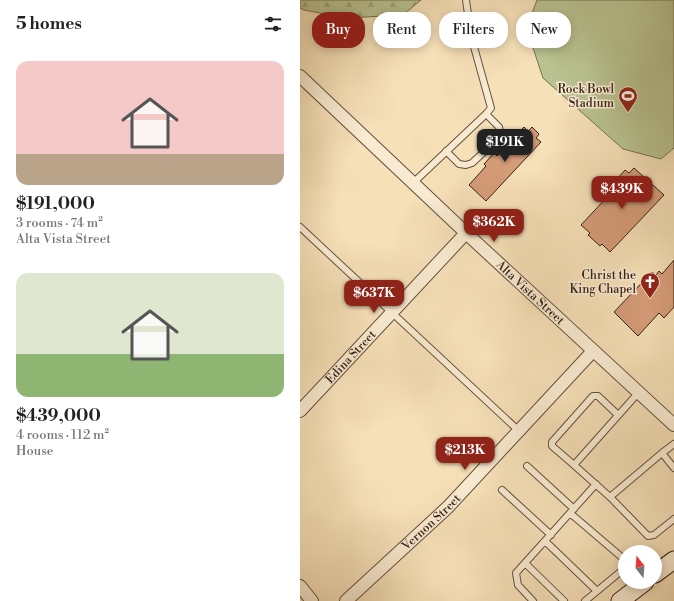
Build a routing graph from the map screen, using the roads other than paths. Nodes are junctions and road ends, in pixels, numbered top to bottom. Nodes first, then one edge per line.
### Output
1 (466, 0) edge
2 (300, 76) edge
3 (486, 114) junction
4 (446, 151) junction
5 (413, 183) junction
6 (300, 227) edge
7 (466, 233) junction
8 (391, 313) junction
9 (593, 351) junction
10 (639, 392) junction
11 (300, 410) edge
12 (618, 415) junction
13 (674, 425) edge
14 (519, 431) junction
15 (674, 444) edge
16 (662, 454) junction
17 (574, 465) junction
18 (527, 466) dead end
19 (674, 468) edge
20 (596, 484) junction
21 (502, 490) dead end
22 (610, 497) junction
23 (572, 511) junction
24 (674, 519) edge
25 (551, 535) junction
26 (545, 541) junction
27 (618, 554) edge
28 (525, 563) junction
29 (618, 574) edge
30 (300, 586) edge
31 (636, 589) edge
32 (597, 591) junction
33 (312, 601) edge
34 (346, 601) edge
35 (533, 601) edge
36 (564, 601) edge
37 (585, 601) edge
38 (620, 601) edge

1 - 3 lane
2 - 5 street, Alta Vista Street
3 - 4 lane
3 - 4 lane
4 - 5 lane
5 - 7 street, Alta Vista Street
6 - 8 lane
7 - 8 street, Edina Street
7 - 9 street, Alta Vista Street
8 - 11 street, Edina Street
8 - 14 lane
9 - 10 street, Alta Vista Street
9 - 14 street, Vernon Street
10 - 12 lane
10 - 13 street, Alta Vista Street
12 - 17 lane
12 - 17 lane
14 - 34 street, Vernon Street
15 - 16 lane
16 - 19 lane
16 - 22 lane
17 - 20 lane
18 - 23 lane
20 - 22 lane
20 - 23 lane
21 - 25 lane
22 - 24 lane
23 - 25 lane
23 - 27 lane
25 - 26 lane
26 - 28 lane
26 - 32 lane
28 - 35 lane
28 - 36 lane
29 - 32 lane
30 - 33 street
31 - 38 main road
32 - 37 lane

